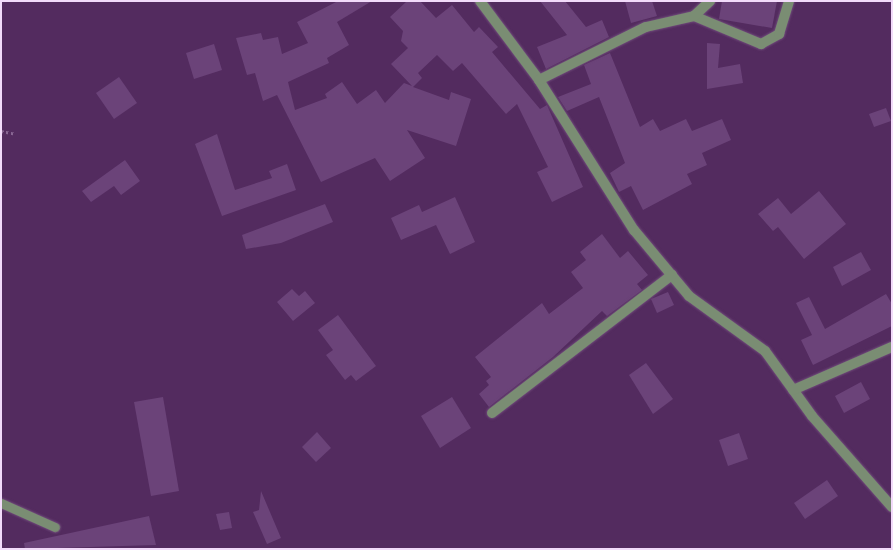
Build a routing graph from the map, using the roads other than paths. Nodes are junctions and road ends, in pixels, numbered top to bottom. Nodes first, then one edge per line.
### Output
1 (480, 1) edge
2 (710, 1) edge
3 (789, 1) edge
4 (694, 16) junction
5 (539, 80) junction
6 (672, 275) junction
7 (892, 347) edge
8 (793, 390) junction
9 (492, 413) dead end
10 (1, 504) edge
11 (892, 507) edge
12 (55, 526) dead end

1 - 5 street
2 - 4 street
3 - 4 street
4 - 5 street
5 - 6 street
6 - 8 street
6 - 9 street
7 - 8 street
8 - 11 street
10 - 12 lane

